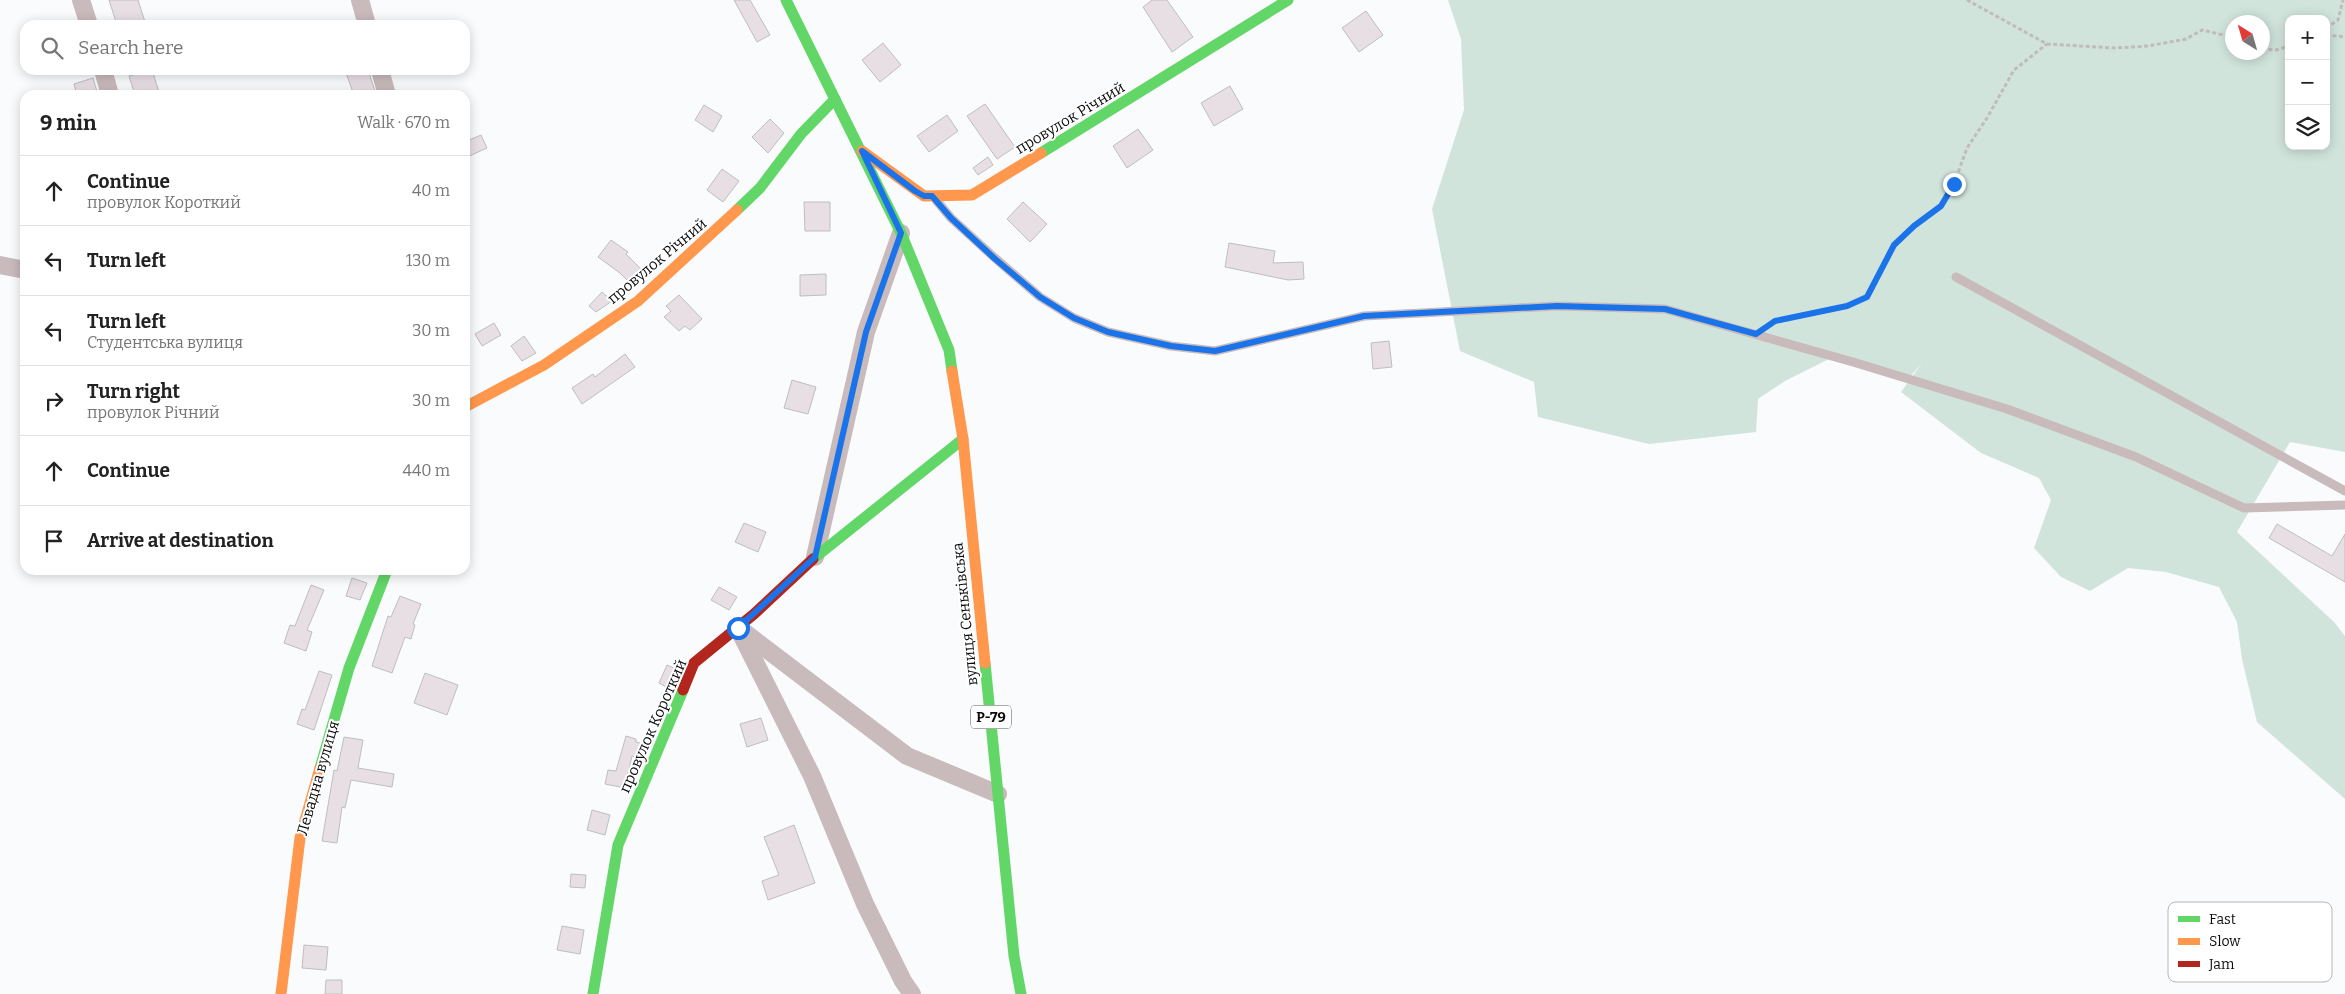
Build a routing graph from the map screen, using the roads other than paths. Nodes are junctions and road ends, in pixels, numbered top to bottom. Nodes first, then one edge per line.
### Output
1 (82, 0) edge
2 (360, 0) edge
3 (786, 0) edge
4 (1288, 0) edge
5 (88, 20) edge
6 (366, 20) edge
7 (104, 75) edge
8 (381, 75) edge
9 (109, 90) edge
10 (386, 90) edge
11 (835, 98) junction
12 (862, 151) junction
13 (932, 196) junction
14 (901, 233) junction
15 (0, 265) edge
16 (20, 269) edge
17 (1956, 277) dead end
18 (470, 404) edge
19 (963, 439) junction
20 (2345, 491) edge
21 (2345, 505) edge
22 (815, 557) junction
23 (385, 575) edge
24 (738, 628) junction
25 (998, 794) junction
26 (281, 994) edge
27 (593, 994) edge
28 (912, 994) edge
29 (1021, 994) edge

1 - 5 street
2 - 6 street
3 - 11 street, Р-79
4 - 13 street, провулок Рiчний
7 - 9 street
8 - 10 street
11 - 12 street, Р-79
11 - 18 street, провулок Річний
12 - 13 street, провулок Рiчний
12 - 14 street, Р-79
13 - 21 lane
14 - 19 street, Р-79
14 - 22 street
15 - 16 street
17 - 20 lane
19 - 22 street, провулок Короткий
19 - 25 street, вулиця Сенькiвська / Р-79
22 - 24 street, провулок Короткий
23 - 26 street, Левадна вулиця
24 - 25 street
24 - 27 street, провулок Короткий
24 - 28 street
25 - 29 street, вулиця Сенькiвська / Р-79

